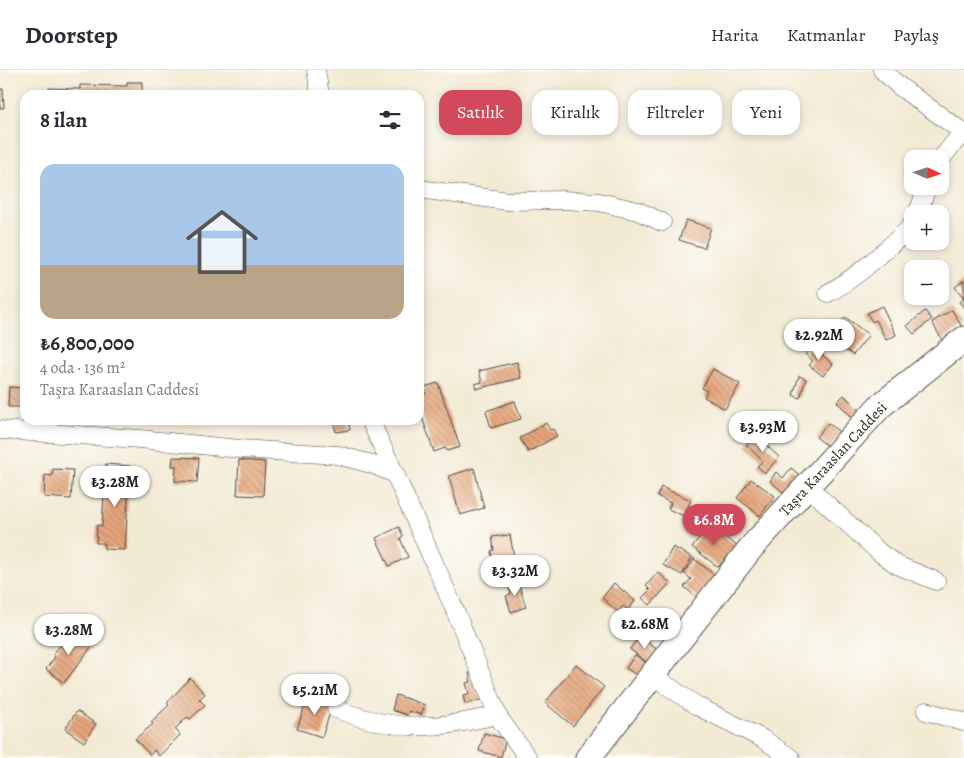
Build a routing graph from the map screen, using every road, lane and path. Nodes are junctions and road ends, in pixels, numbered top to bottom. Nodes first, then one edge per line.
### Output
1 (316, 70) edge
2 (882, 70) edge
3 (319, 90) edge
4 (963, 133) edge
5 (949, 150) edge
6 (424, 190) edge
7 (662, 222) dead end
8 (904, 233) edge
9 (828, 293) dead end
10 (964, 340) edge
11 (372, 425) edge
12 (0, 430) edge
13 (395, 474) junction
14 (807, 486) junction
15 (936, 581) dead end
16 (652, 674) junction
17 (336, 709) dead end
18 (926, 711) dead end
19 (498, 715) junction
20 (964, 722) edge
21 (528, 758) edge
22 (588, 758) edge
23 (791, 758) edge

1 - 3 street
2 - 4 street
4 - 5 street
6 - 7 street
8 - 9 street
10 - 14 street, Taşra Karaaslan Caddesi
11 - 13 street
12 - 13 street
13 - 19 street
14 - 15 street
14 - 16 street, Taşra Karaaslan Caddesi
16 - 22 street, Taşra Karaaslan Caddesi
16 - 23 street
17 - 19 street
18 - 20 street
19 - 21 street

